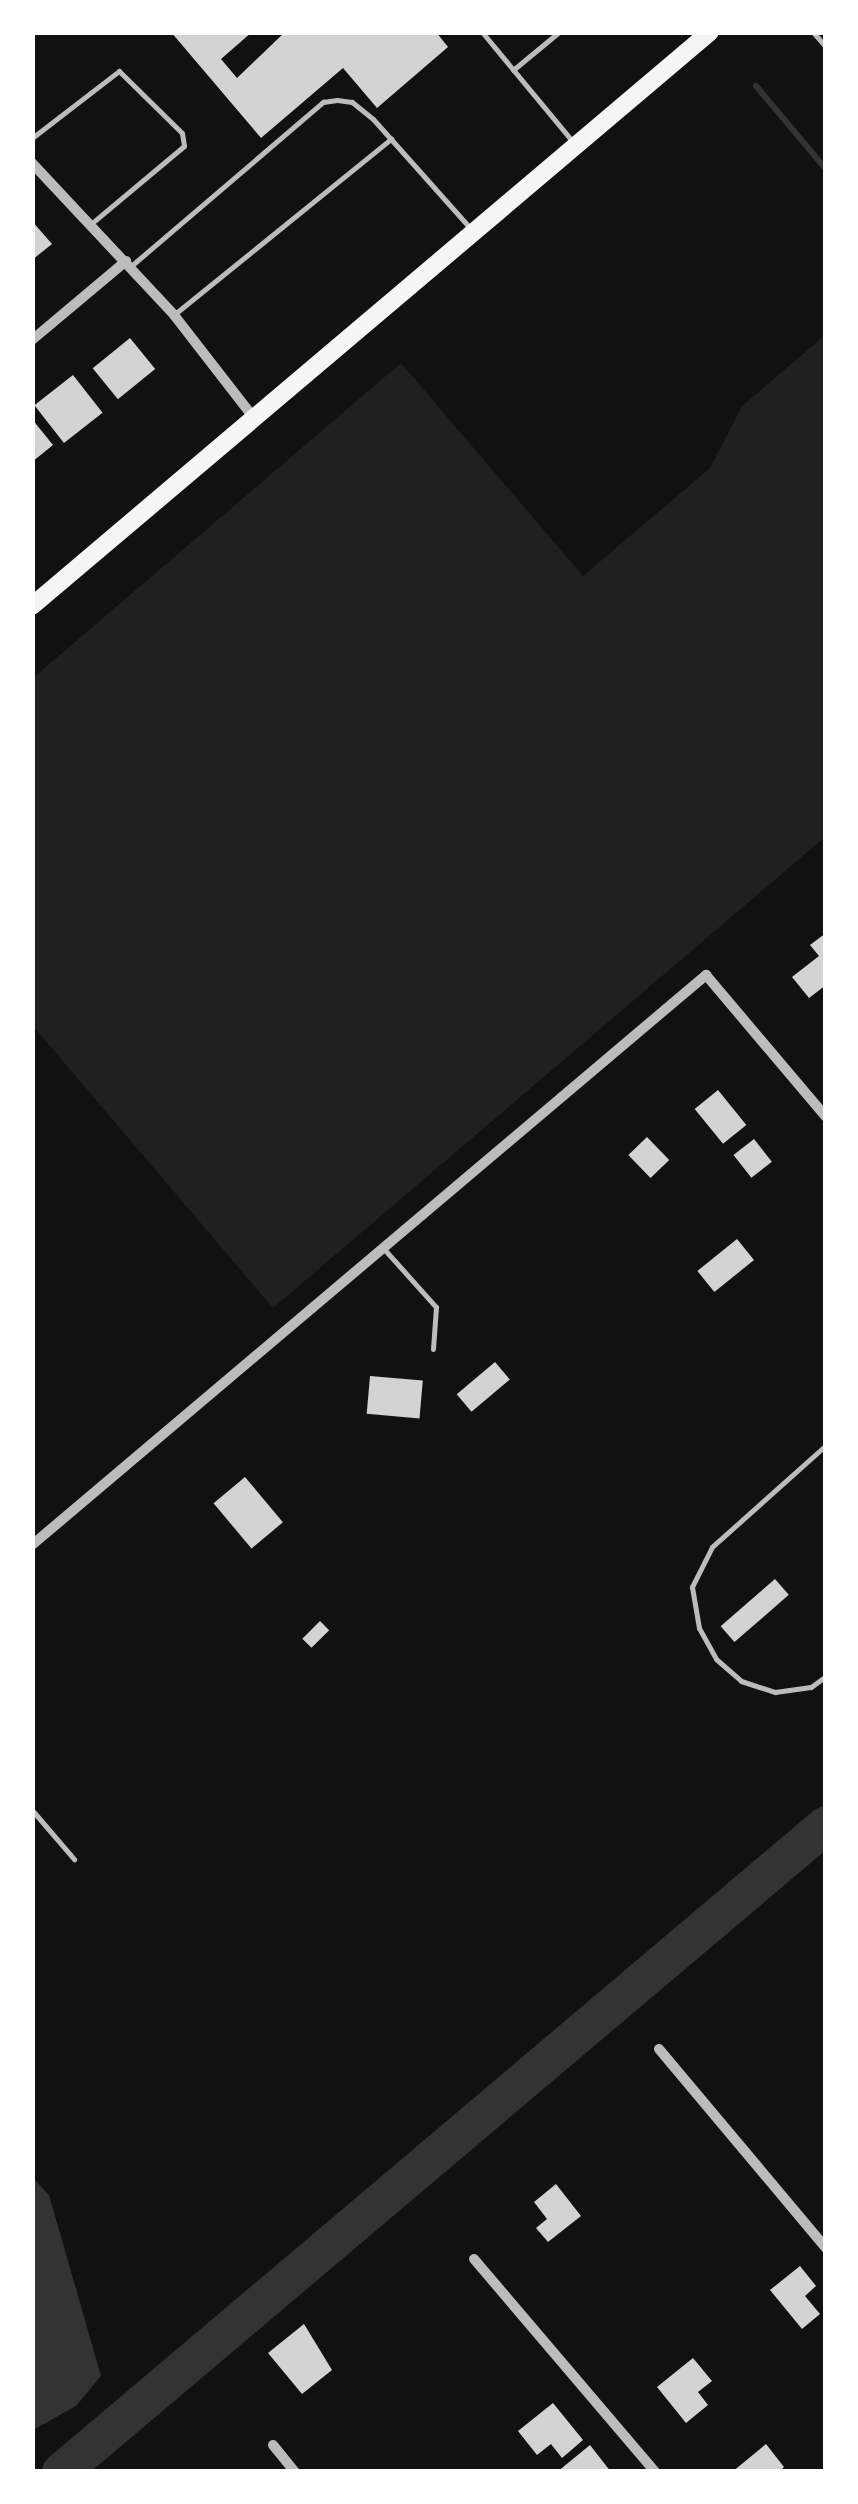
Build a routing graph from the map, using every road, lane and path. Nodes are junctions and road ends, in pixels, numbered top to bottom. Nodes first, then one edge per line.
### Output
1 (482, 32) edge
2 (559, 32) edge
3 (813, 32) edge
4 (710, 33) edge
5 (826, 47) edge
6 (513, 70) junction
7 (32, 138) edge
8 (391, 139) junction
9 (576, 144) junction
10 (32, 162) edge
11 (93, 222) junction
12 (472, 230) junction
13 (128, 264) junction
14 (174, 315) junction
15 (32, 340) edge
16 (253, 417) junction
17 (32, 606) edge
18 (826, 1117) edge
19 (382, 1247) junction
20 (433, 1349) dead end
21 (826, 1445) edge
22 (32, 1545) edge
23 (826, 1676) edge
24 (32, 1810) edge
25 (74, 1859) dead end
26 (659, 2049) dead end
27 (826, 2248) edge
28 (474, 2259) dead end
29 (272, 2445) dead end
30 (295, 2472) edge
31 (655, 2472) edge

1 - 6 lane
2 - 6 lane
3 - 5 lane
4 - 9 main road
6 - 9 lane
7 - 11 lane
8 - 12 lane
8 - 13 lane
8 - 14 lane
9 - 12 main road
10 - 11 street
11 - 13 street
12 - 16 main road
13 - 14 street
13 - 15 street
14 - 16 street
16 - 17 main road
18 - 19 street
19 - 20 lane
19 - 22 street
21 - 23 lane
24 - 25 lane
26 - 27 street
28 - 31 street
29 - 30 street

